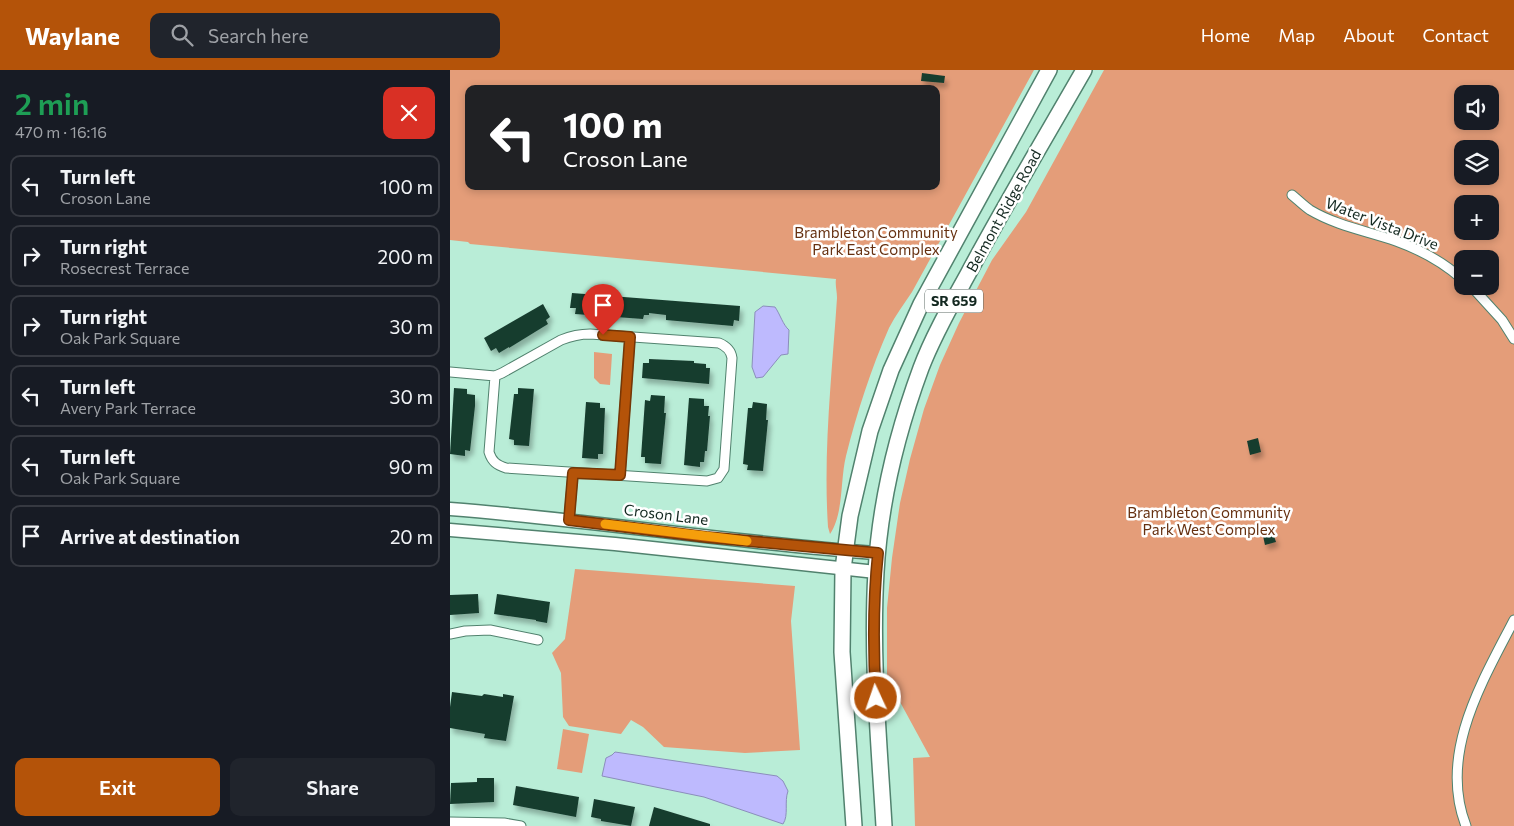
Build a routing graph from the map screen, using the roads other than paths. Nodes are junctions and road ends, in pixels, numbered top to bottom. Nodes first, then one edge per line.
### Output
1 (1049, 70) edge
2 (1084, 70) edge
3 (1292, 195) dead end
4 (1454, 273) edge
5 (1480, 295) edge
6 (630, 337) junction
7 (1514, 339) edge
8 (450, 372) edge
9 (495, 376) junction
10 (573, 473) junction
11 (620, 475) junction
12 (450, 509) edge
13 (569, 520) junction
14 (450, 530) edge
15 (845, 551) junction
16 (878, 553) junction
17 (843, 569) junction
18 (876, 572) junction
19 (1514, 620) edge
20 (450, 634) edge
21 (538, 640) dead end
22 (450, 822) edge
23 (487, 824) edge
24 (521, 826) edge
25 (854, 826) edge
26 (884, 826) edge
27 (1466, 826) edge

1 - 15 main road, Belmont Ridge Road / SR 659
2 - 16 main road, Belmont Ridge Road / SR 659
3 - 4 street, Water Vista Drive
5 - 7 street
6 - 9 street
6 - 11 street
6 - 11 street
8 - 9 street
9 - 10 street
10 - 11 street
10 - 13 street
12 - 13 main road, Croson Lane
13 - 15 main road, Croson Lane
14 - 17 main road
15 - 16 main road, Croson Lane
15 - 17 main road, Belmont Ridge Road / SR 659
16 - 18 main road, Belmont Ridge Road / SR 659
17 - 18 main road
17 - 25 main road, Belmont Ridge Road / SR 659
18 - 26 main road, Belmont Ridge Road / SR 659
19 - 27 street
20 - 21 street
22 - 23 street
23 - 24 street

